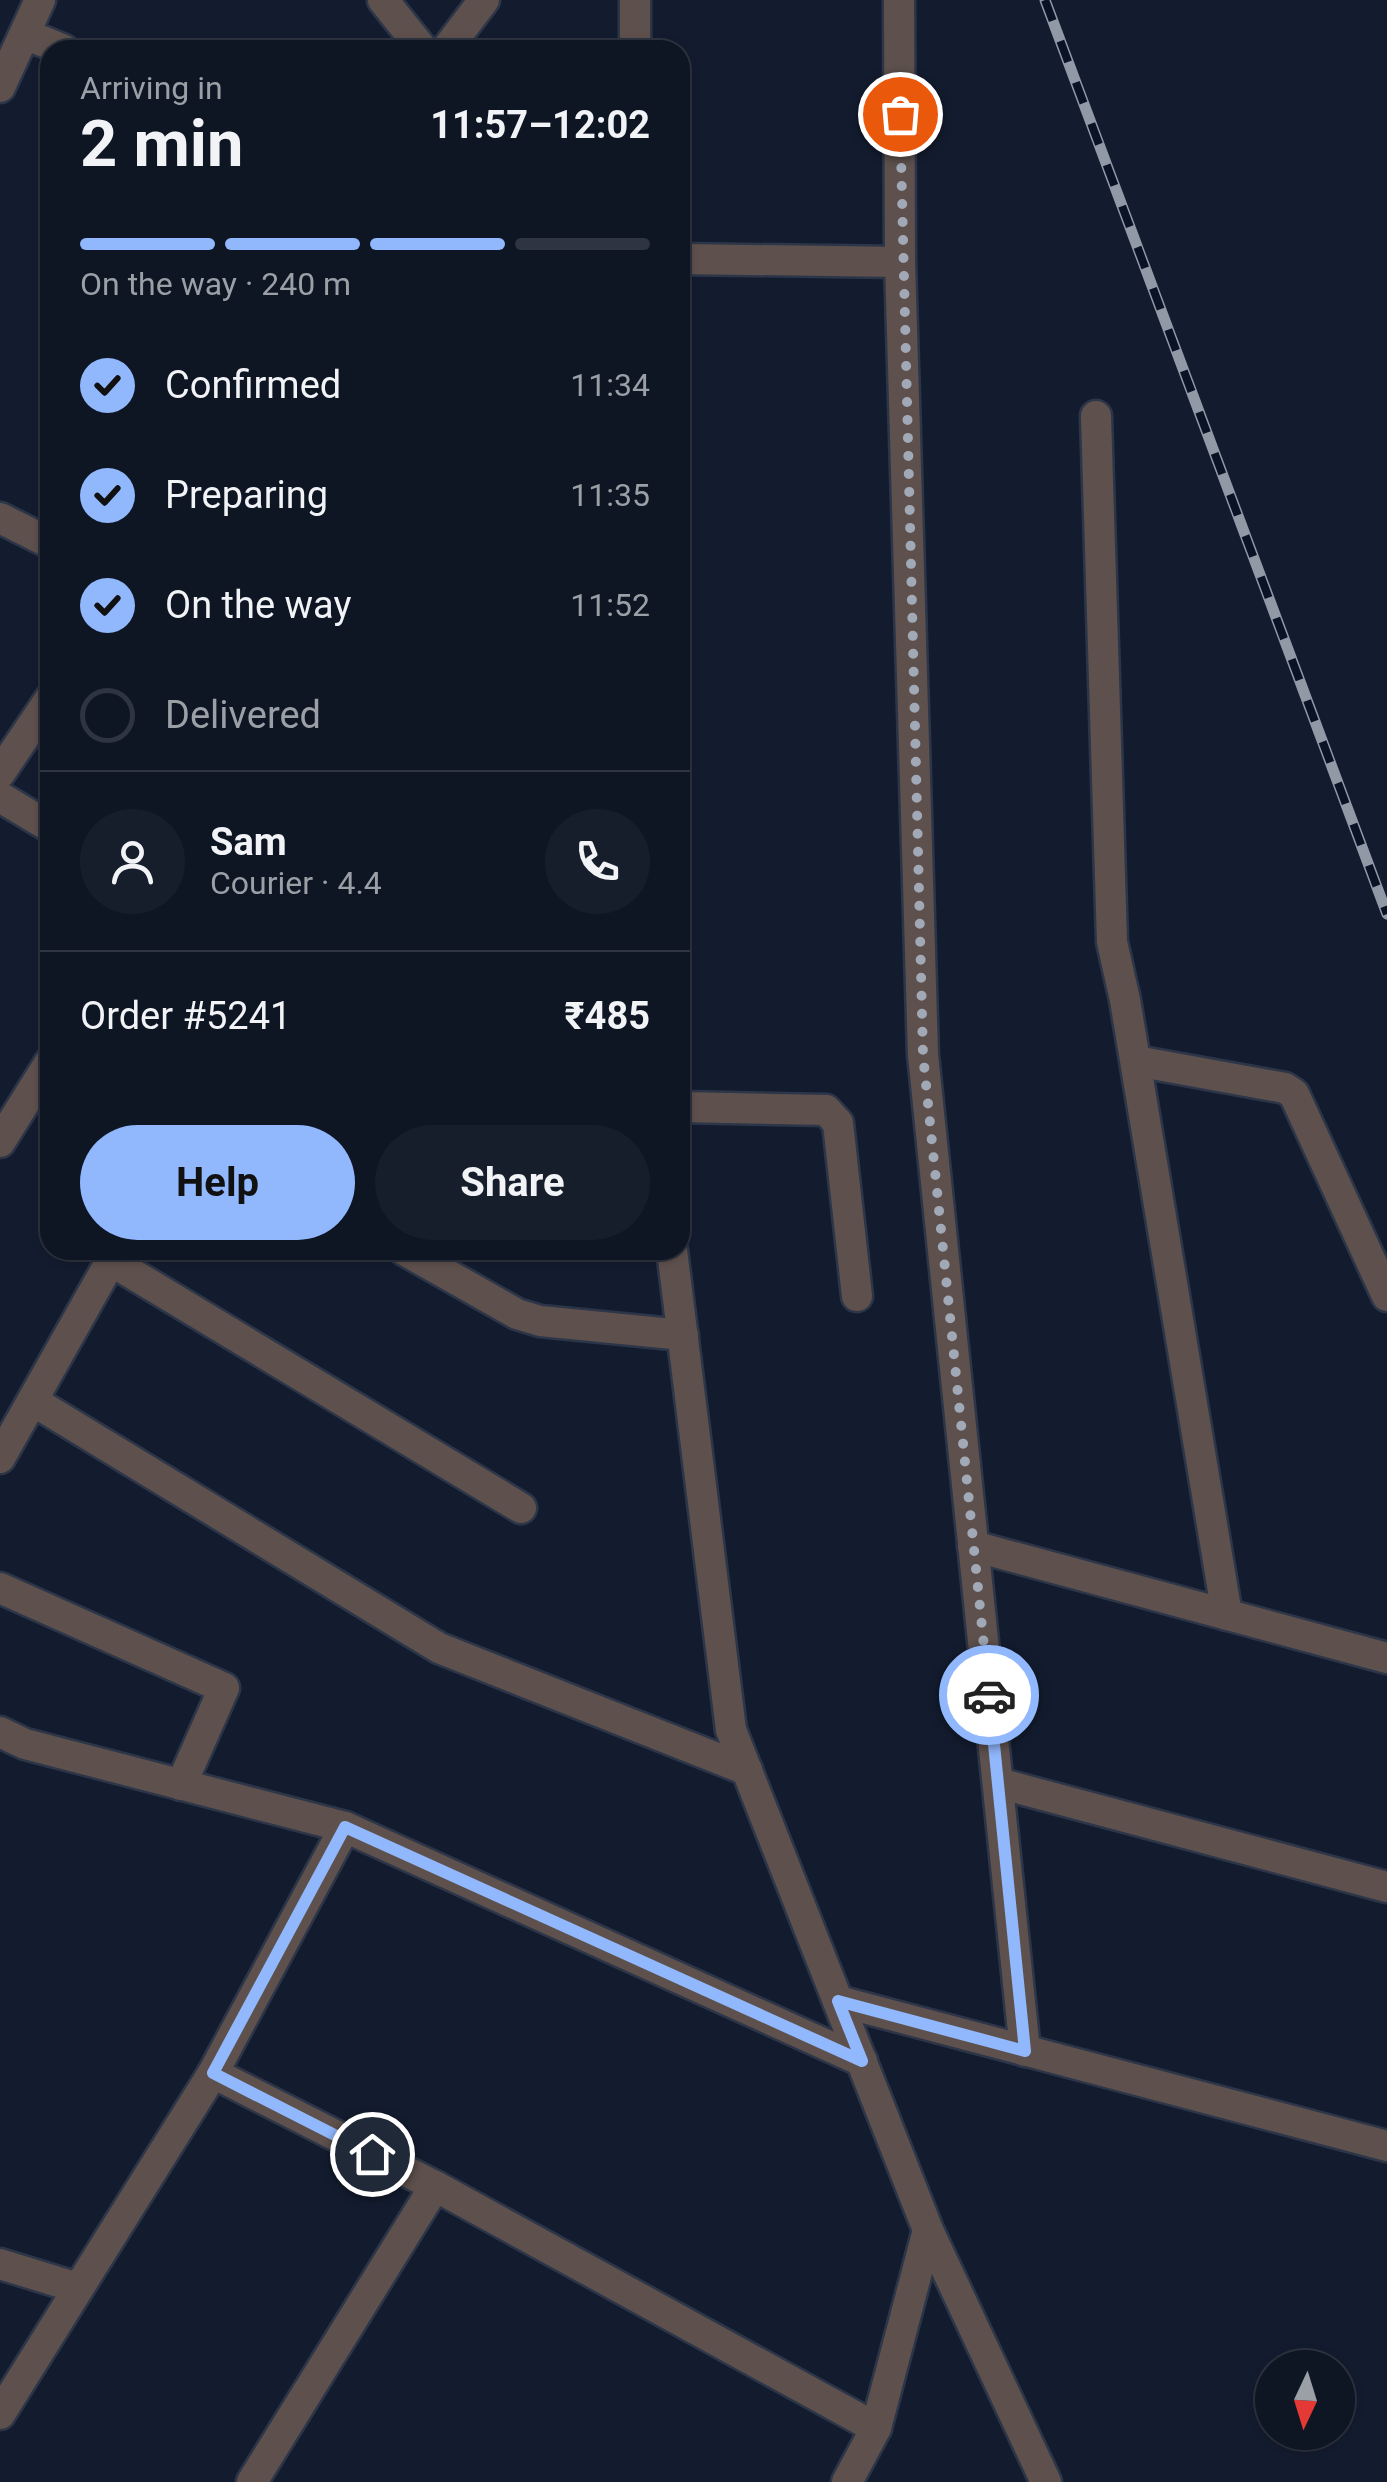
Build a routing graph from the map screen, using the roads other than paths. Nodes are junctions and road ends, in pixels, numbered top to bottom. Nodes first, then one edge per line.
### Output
1 (40, 0) edge
2 (383, 0) edge
3 (484, 0) edge
4 (635, 0) edge
5 (899, 0) edge
6 (25, 34) junction
7 (40, 40) edge
8 (414, 40) edge
9 (454, 40) edge
10 (636, 40) edge
11 (0, 87) edge
12 (690, 259) edge
13 (900, 262) junction
14 (1096, 416) dead end
15 (0, 518) edge
16 (40, 538) edge
17 (40, 714) edge
18 (0, 773) edge
19 (0, 797) edge
20 (40, 821) edge
21 (1136, 1062) junction
22 (40, 1078) edge
23 (690, 1107) edge
24 (0, 1142) edge
25 (111, 1260) edge
26 (122, 1260) edge
27 (423, 1260) edge
28 (673, 1260) edge
29 (857, 1296) dead end
30 (1387, 1296) edge
31 (683, 1335) junction
32 (33, 1401) junction
33 (0, 1458) edge
34 (521, 1508) dead end
35 (973, 1546) junction
36 (0, 1588) edge
37 (1227, 1615) junction
38 (1387, 1658) edge
39 (0, 1732) edge
40 (747, 1770) junction
41 (998, 1783) junction
42 (181, 1785) junction
43 (345, 1827) junction
44 (1387, 1887) edge
45 (838, 2001) junction
46 (1025, 2051) junction
47 (862, 2061) junction
48 (213, 2073) junction
49 (1387, 2146) edge
50 (435, 2186) junction
51 (928, 2230) junction
52 (0, 2264) edge
53 (78, 2288) junction
54 (0, 2414) edge
55 (876, 2428) junction
56 (252, 2482) edge
57 (847, 2482) edge
58 (1046, 2482) edge

1 - 6 street
2 - 8 street
3 - 9 street
4 - 10 street
5 - 13 street
6 - 7 street
6 - 11 street
12 - 13 street
13 - 35 street
14 - 21 street
15 - 16 street
17 - 18 street
19 - 20 street
21 - 30 street
21 - 37 street
22 - 24 street
23 - 29 street
25 - 32 street
26 - 34 street
27 - 31 street
28 - 31 street
31 - 40 street
32 - 33 street
32 - 40 street
35 - 37 street
35 - 41 street
36 - 42 street
37 - 38 street
39 - 42 street
40 - 45 street
41 - 44 street
41 - 46 street
42 - 43 street
43 - 47 street
43 - 48 street
45 - 46 street
45 - 47 street
46 - 49 street
47 - 51 street
48 - 50 street
48 - 53 street
50 - 55 street
50 - 56 street
51 - 55 street
51 - 58 street
52 - 53 street
53 - 54 street
55 - 57 street

